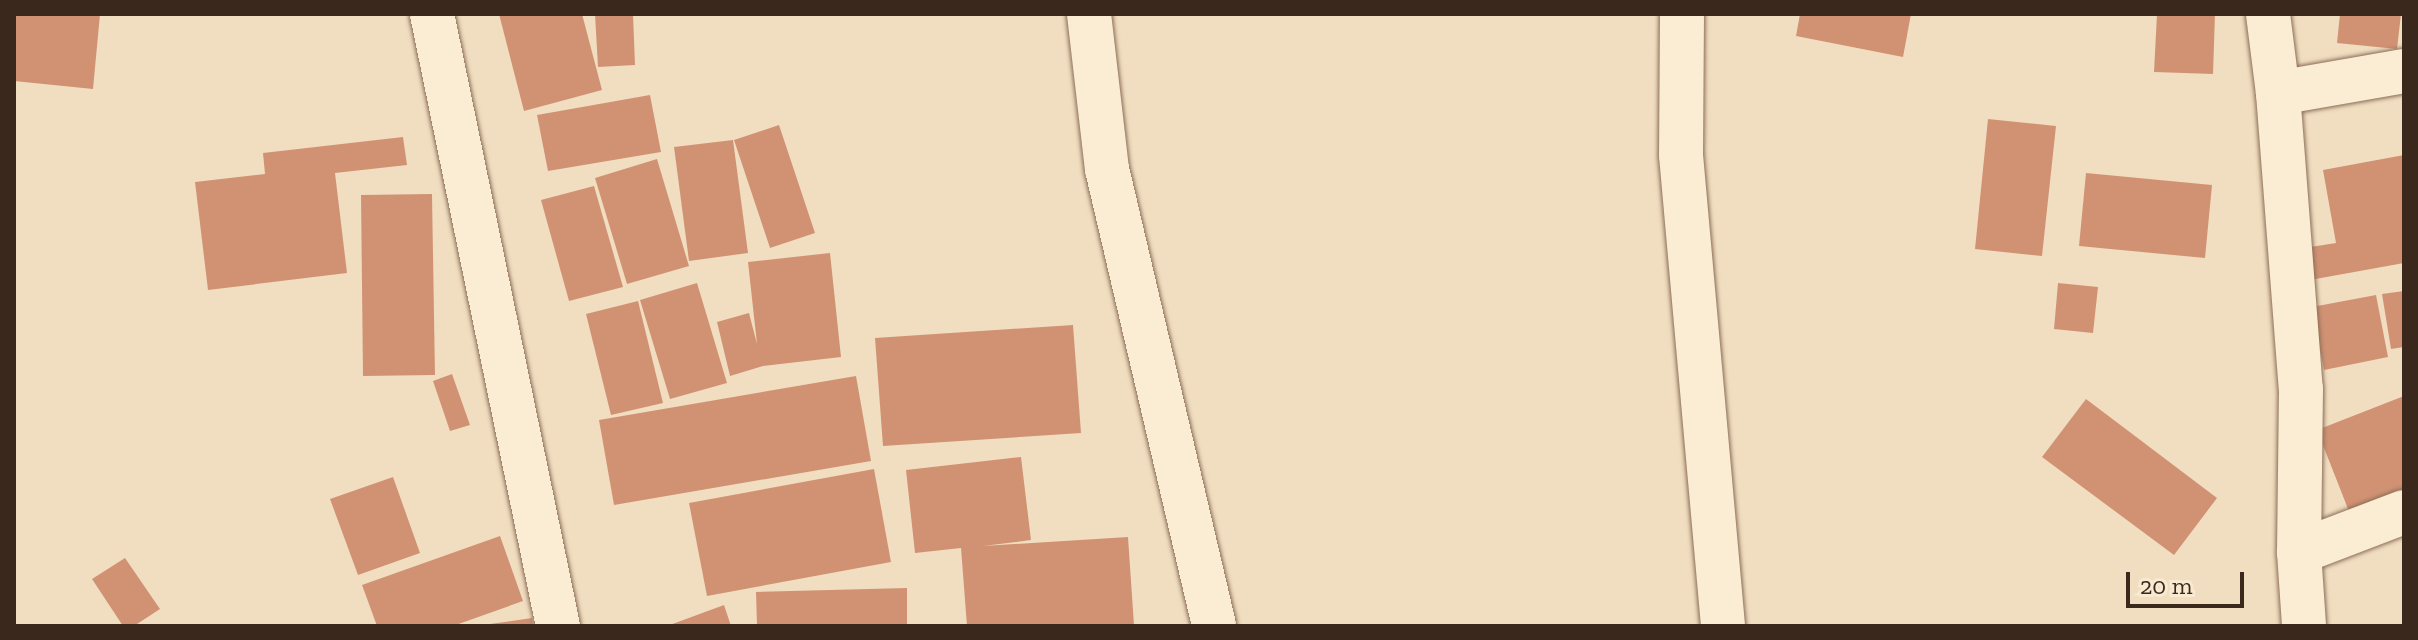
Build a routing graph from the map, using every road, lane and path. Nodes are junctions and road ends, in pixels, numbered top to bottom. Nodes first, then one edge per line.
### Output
1 (432, 14) edge
2 (1089, 14) edge
3 (1682, 14) edge
4 (2268, 14) edge
5 (2404, 71) edge
6 (2278, 93) junction
7 (2404, 512) edge
8 (2299, 552) junction
9 (558, 626) edge
10 (1214, 626) edge
11 (1723, 626) edge
12 (2304, 626) edge

1 - 9 street
2 - 10 street
3 - 11 street
4 - 6 street
5 - 6 street
6 - 8 street
7 - 8 street
8 - 12 street

